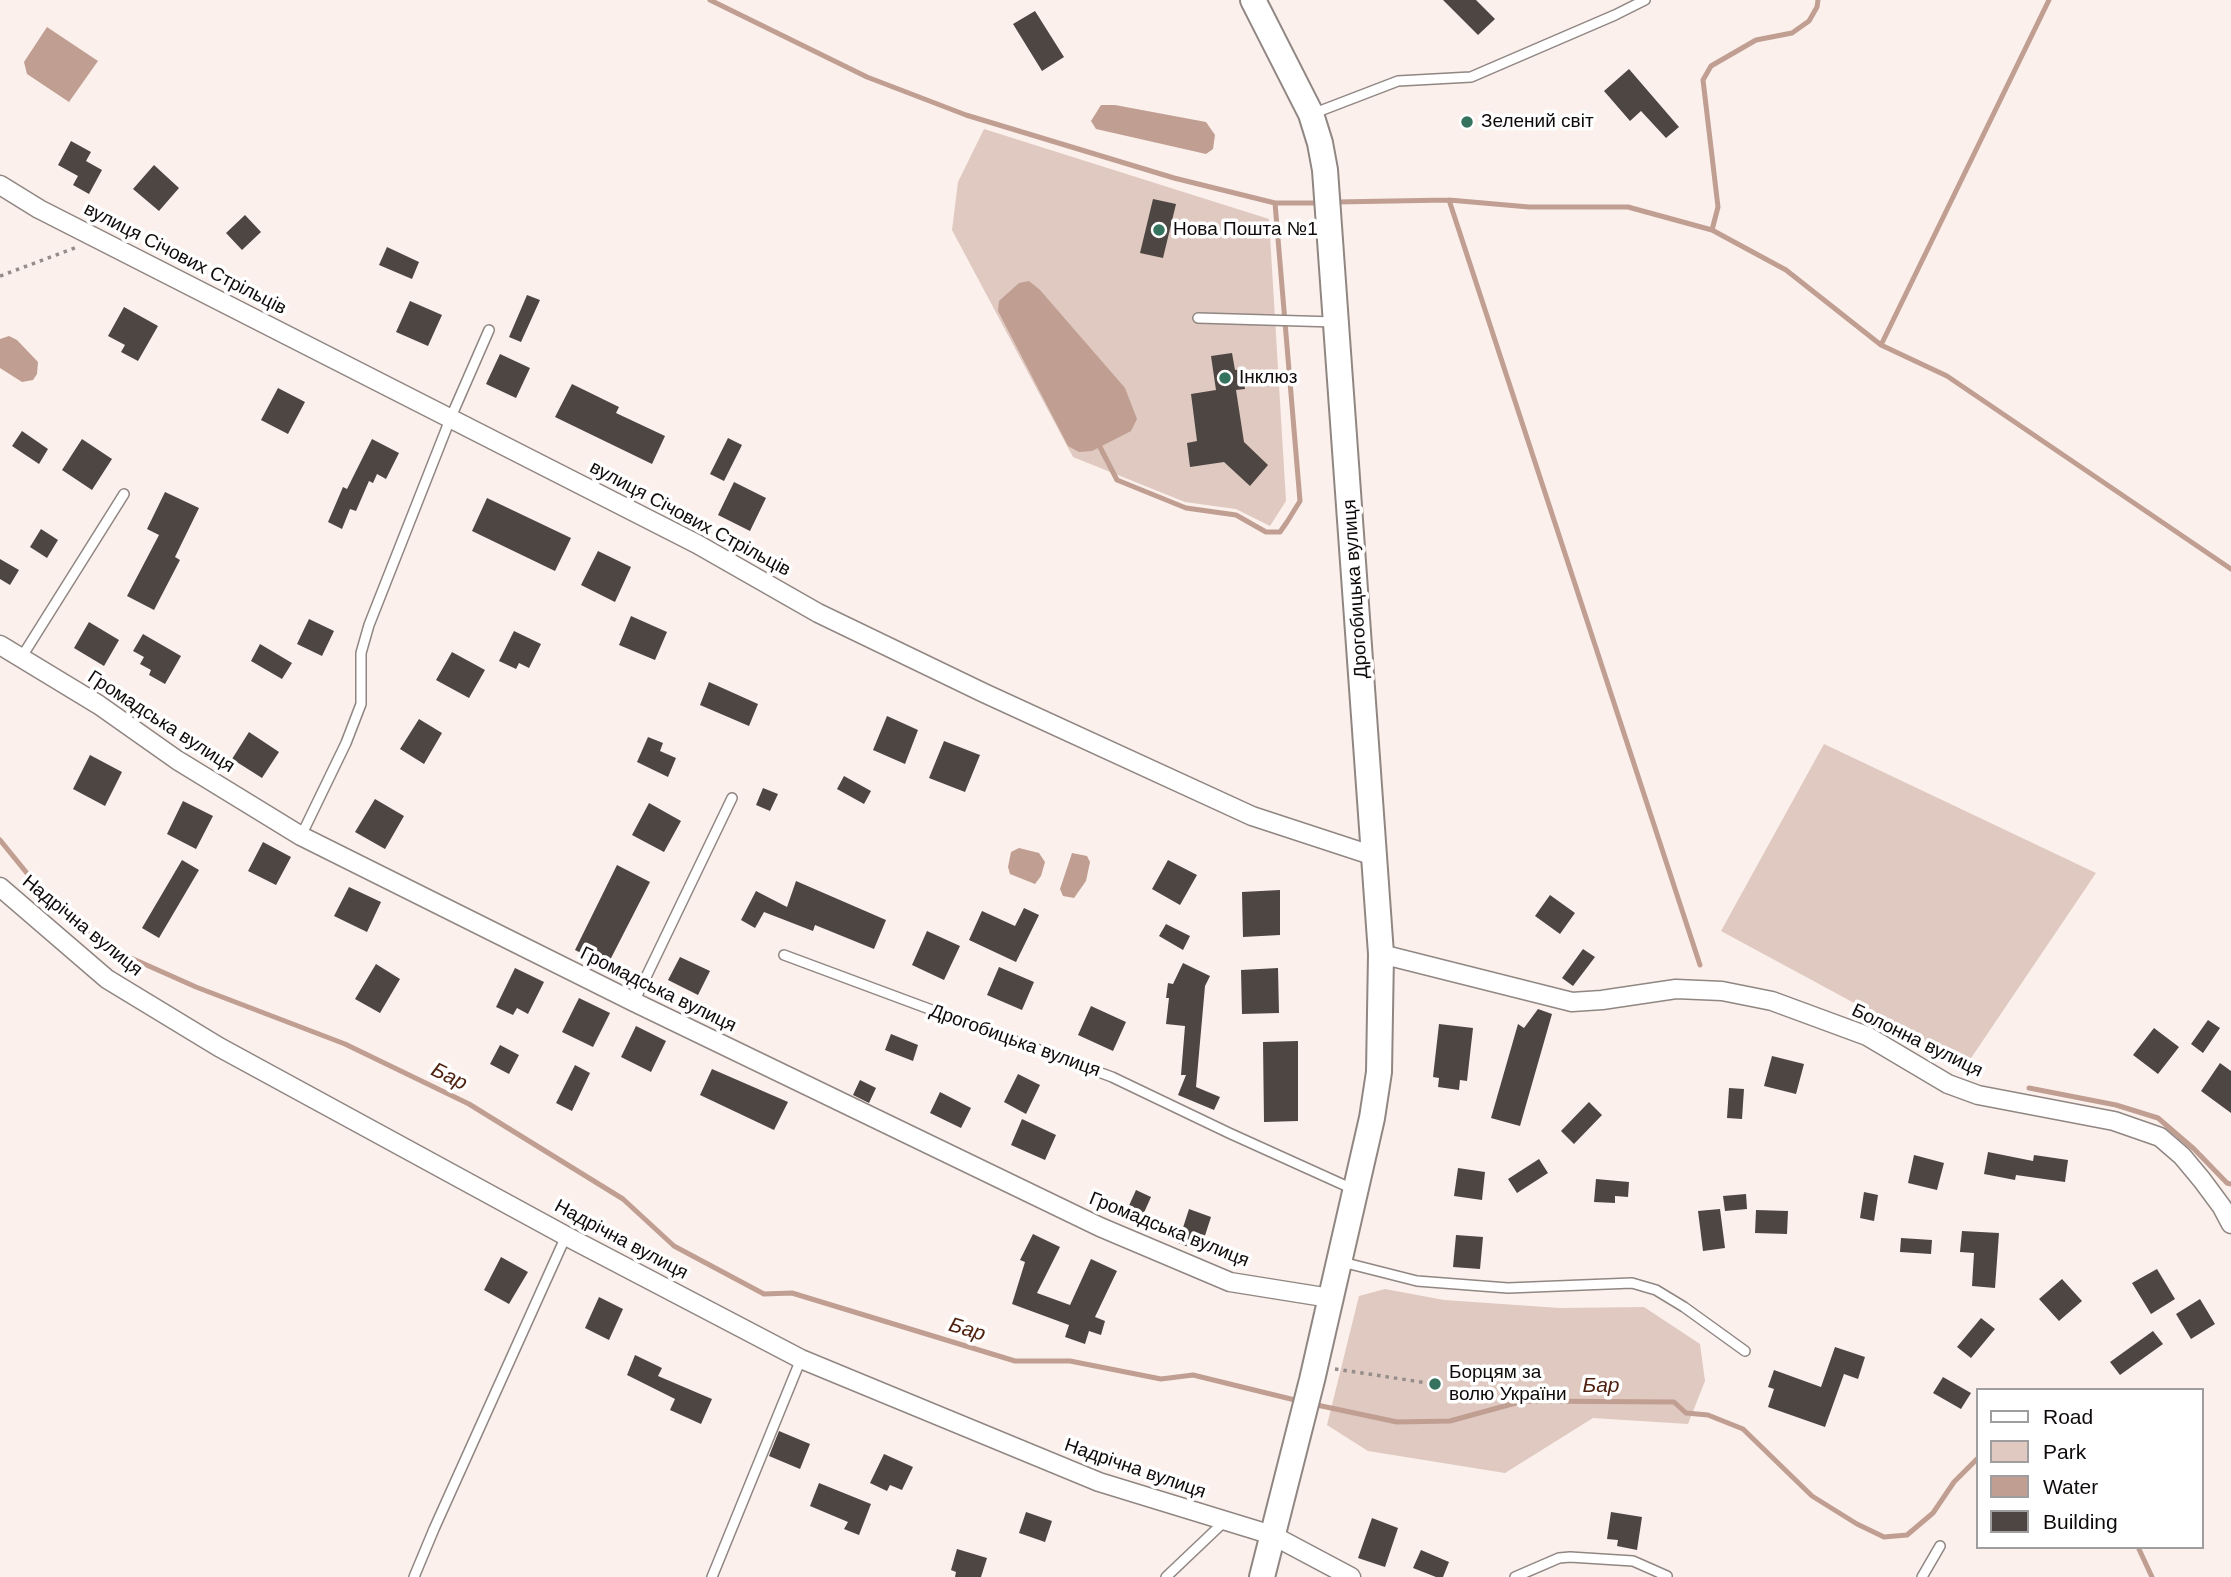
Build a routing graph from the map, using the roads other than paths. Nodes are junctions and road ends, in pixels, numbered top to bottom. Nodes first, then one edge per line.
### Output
1 (1254, 0) edge
2 (1645, 0) edge
3 (1311, 114) junction
4 (0, 186) edge
5 (1198, 318) dead end
6 (1336, 323) junction
7 (489, 330) dead end
8 (451, 417) junction
9 (124, 494) dead end
10 (0, 645) edge
11 (22, 658) junction
12 (732, 798) dead end
13 (301, 836) junction
14 (1374, 856) junction
15 (0, 887) edge
16 (784, 954) dead end
17 (1381, 954) junction
18 (634, 1002) junction
19 (1356, 1191) junction
20 (2227, 1206) edge
21 (2231, 1224) edge
22 (566, 1236) junction
23 (1340, 1262) junction
24 (1331, 1298) junction
25 (1745, 1351) dead end
26 (801, 1359) junction
27 (1225, 1521) junction
28 (1272, 1535) junction
29 (1940, 1546) dead end
30 (1667, 1576) edge
31 (414, 1577) edge
32 (712, 1577) edge
33 (1166, 1577) edge
34 (1262, 1577) edge
35 (1351, 1577) edge
36 (1515, 1577) edge
37 (1922, 1577) edge

1 - 3 main road, Дрогобицька вулиця
2 - 3 lane
3 - 6 main road, Дрогобицька вулиця
4 - 8 street, вулиця Січових Стрільців
5 - 6 lane
6 - 14 main road, Дрогобицька вулиця
7 - 8 lane
8 - 13 lane
8 - 14 street, вулиця Січових Стрільців
9 - 11 lane
10 - 11 street, Громадська вулиця
11 - 13 street, Громадська вулиця
12 - 18 lane
13 - 18 street, Громадська вулиця
14 - 17 main road, Дрогобицька вулиця
15 - 22 street, Надрічна вулиця
16 - 19 lane, Дрогобицька вулиця
17 - 19 main road, Дрогобицька вулиця
17 - 20 street, Болонна вулиця
18 - 24 street, Громадська вулиця
19 - 23 main road, Дрогобицька вулиця
20 - 21 street, Болонна вулиця
22 - 26 street, Надрічна вулиця
22 - 31 lane
23 - 24 main road, Дрогобицька вулиця
23 - 25 lane
24 - 28 main road, Дрогобицька вулиця
26 - 27 street, Надрічна вулиця
26 - 32 lane
27 - 28 street, Надрічна вулиця
27 - 33 lane
28 - 34 main road, Дрогобицька вулиця
28 - 35 street, Надрічна вулиця
29 - 37 lane
30 - 36 lane

